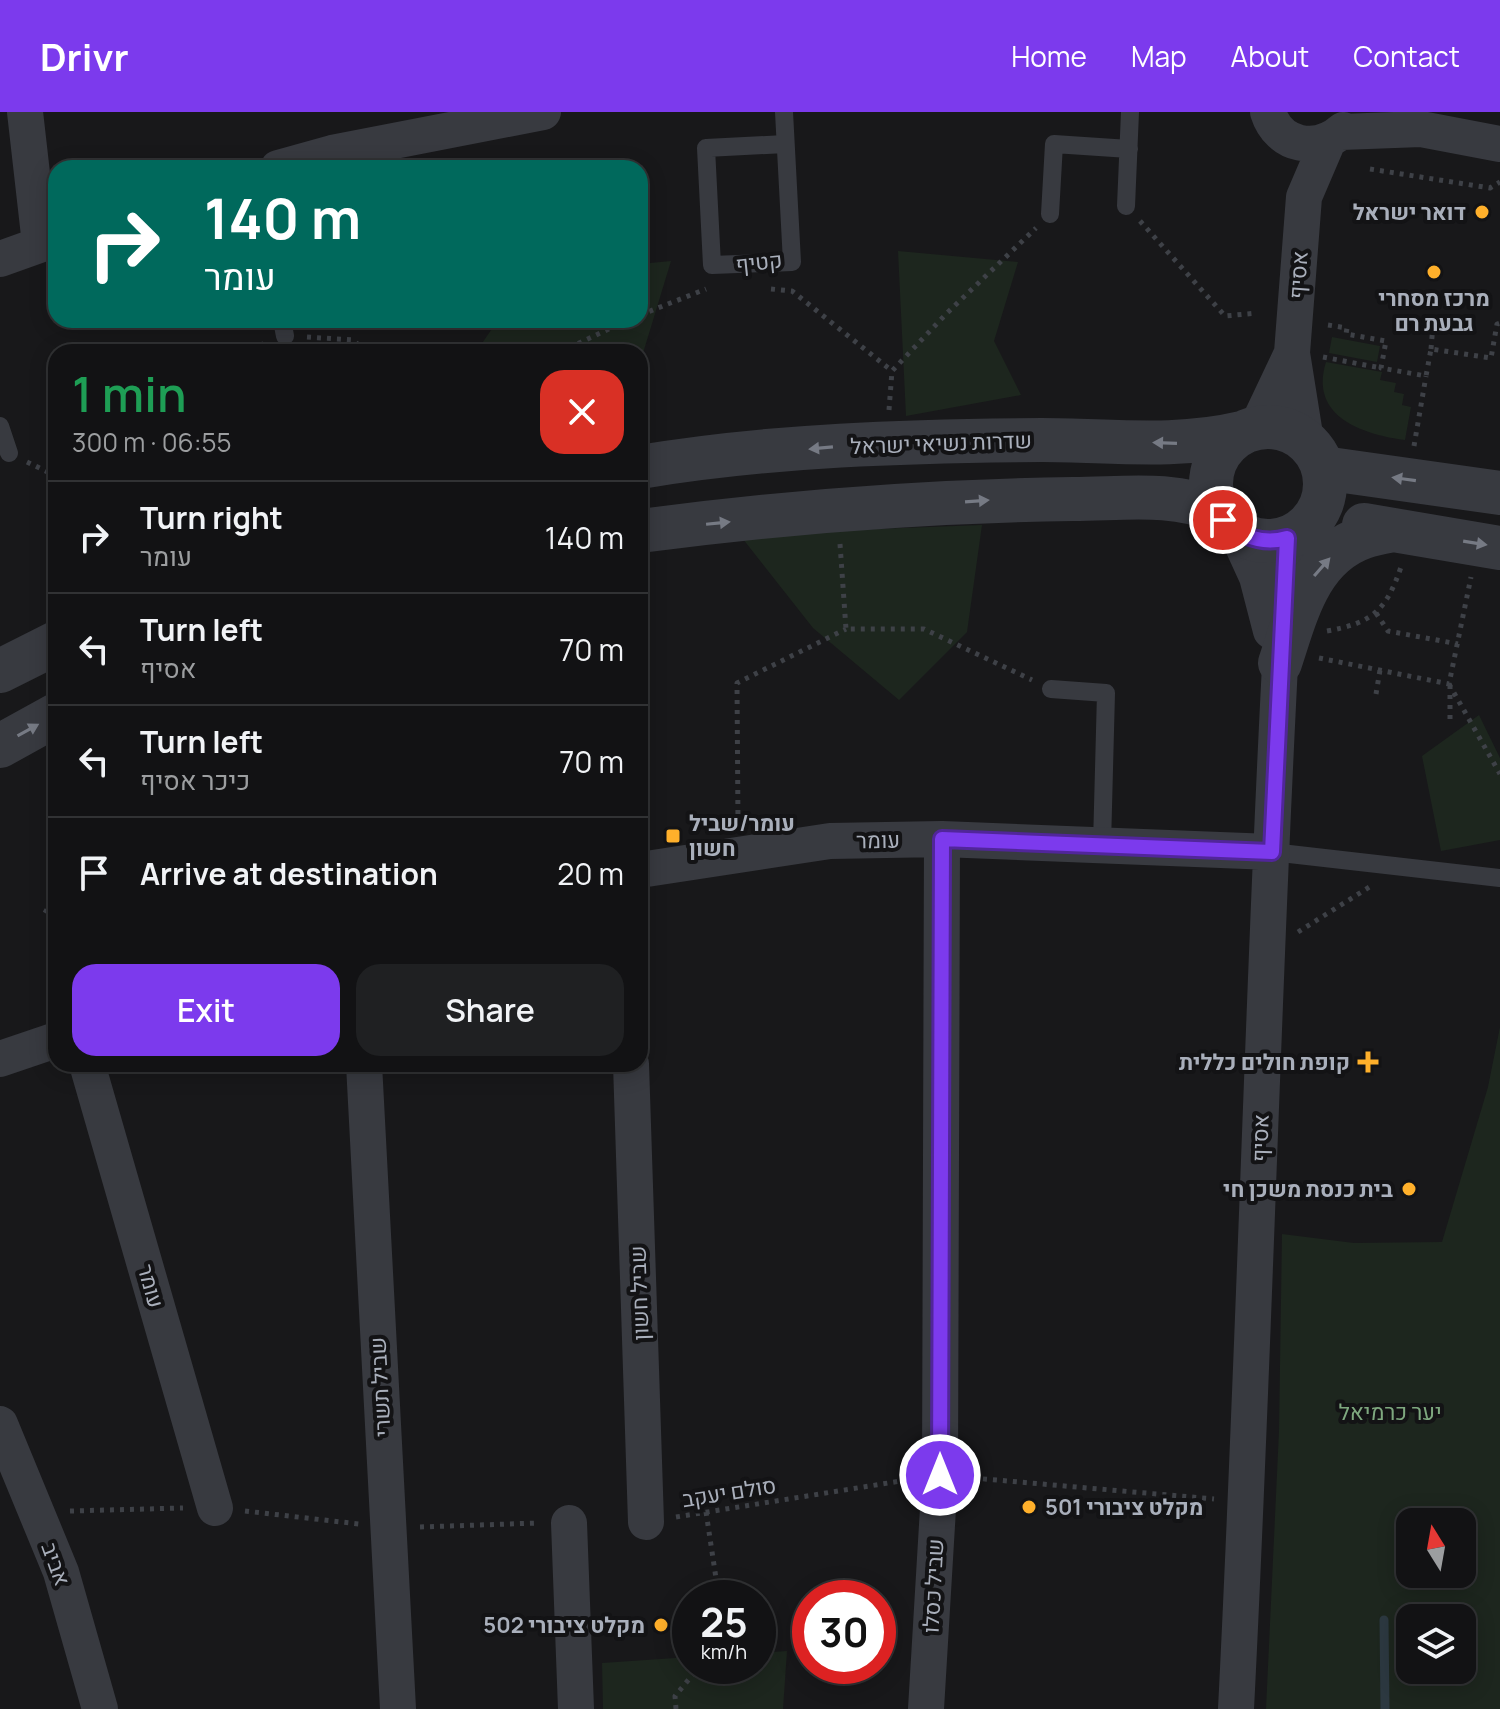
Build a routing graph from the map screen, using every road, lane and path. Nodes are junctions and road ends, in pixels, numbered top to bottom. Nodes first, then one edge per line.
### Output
1 (25, 112) edge
2 (543, 112) edge
3 (784, 112) edge
4 (1130, 112) edge
5 (1266, 119) edge
6 (1408, 120) edge
7 (1340, 128) edge
8 (785, 144) junction
9 (1500, 144) edge
10 (1129, 149) junction
11 (337, 160) edge
12 (1370, 169) dead end
13 (1500, 182) edge
14 (1304, 197) junction
15 (1126, 206) joint
16 (1050, 214) joint
17 (48, 241) edge
18 (0, 259) edge
19 (720, 283) dead end
20 (792, 291) dead end
21 (648, 312) edge
22 (1257, 313) dead end
23 (1500, 323) edge
24 (1328, 325) dead end
25 (1433, 325) dead end
26 (611, 328) edge
27 (353, 340) dead end
28 (358, 344) edge
29 (577, 344) edge
30 (1431, 349) junction
31 (1307, 355) junction
32 (1381, 368) junction
33 (1426, 376) junction
34 (0, 426) edge
35 (1250, 430) junction
36 (1414, 448) dead end
37 (9, 453) dead end
38 (1314, 455) junction
39 (648, 466) edge
40 (1500, 493) edge
41 (837, 510) junction
42 (1227, 521) junction
43 (1301, 527) junction
44 (648, 530) edge
45 (1399, 544) junction
46 (1486, 560) edge
47 (1376, 613) junction
48 (846, 629) junction
49 (1318, 633) dead end
50 (1458, 644) junction
51 (48, 647) edge
52 (1296, 660) junction
53 (1380, 670) junction
54 (0, 671) edge
55 (1449, 684) junction
56 (1051, 689) joint
57 (1376, 694) dead end
58 (48, 719) edge
59 (1450, 725) dead end
60 (0, 746) edge
61 (1500, 774) edge
62 (942, 839) junction
63 (1102, 845) junction
64 (1272, 852) junction
65 (738, 854) junction
66 (1402, 866) junction
67 (648, 869) edge
68 (1500, 878) edge
69 (48, 908) edge
70 (45, 913) dead end
71 (1266, 952) junction
72 (48, 1043) edge
73 (0, 1059) edge
74 (89, 1072) edge
75 (364, 1072) edge
76 (631, 1072) edge
77 (0, 1424) edge
78 (940, 1475) junction
79 (1247, 1501) junction
80 (215, 1508) junction
81 (36, 1512) junction
82 (706, 1512) junction
83 (646, 1522) joint
84 (569, 1523) joint
85 (387, 1528) junction
86 (716, 1580) edge
87 (685, 1684) edge
88 (100, 1709) edge
89 (398, 1709) edge
90 (576, 1709) edge
91 (676, 1709) edge
92 (926, 1709) edge
93 (1236, 1709) edge

1 - 17 street
2 - 11 street
3 - 8 lane, קטיף
4 - 10 lane
5 - 7 street
5 - 14 street, אסיף
6 - 7 street
6 - 9 street
7 - 14 street, אסיף
8 - 8 lane, קטיף
10 - 15 lane
10 - 16 lane
12 - 13 path
14 - 31 street, אסיף
15 - 22 path
16 - 20 path
17 - 18 street
19 - 21 path
23 - 30 path
24 - 32 path
25 - 30 path
26 - 29 path
27 - 28 path
30 - 33 path
31 - 32 path
31 - 35 street, אסיף
31 - 38 street, אסיף
32 - 33 path
33 - 36 path
34 - 37 lane
35 - 38 street
35 -> 39 street, שדרות נשיאי ישראל
35 - 42 street
40 -> 38 street
38 - 43 street
41 -> 42 street
44 -> 41 street
41 - 48 path
42 - 43 street
42 - 52 street, אסיף
43 - 45 street
43 - 52 street, אסיף
45 -> 46 street
45 - 47 path
52 -> 45 street
46 - 50 path
47 - 49 path
47 - 50 path
48 - 56 path
48 - 65 path
50 - 55 path
51 - 54 street
52 - 53 path
52 - 64 street, אסיף
53 - 55 path
53 - 57 path
55 - 59 path
55 - 61 path
56 - 63 lane
60 -> 58 street
62 - 63 street, עומר
62 - 65 street, עומר
62 - 78 street, שביל כסלו
63 - 64 street, עומר
64 - 66 lane, עומר
64 - 71 street, אסיף
65 - 67 street, עומר
66 - 68 lane, עומר
66 - 71 path
69 - 70 path
71 - 79 street, אסיף
72 - 73 street
74 - 80 street, עומר
75 - 85 street, שביל תשרי
76 - 83 street, שביל חשון
77 - 81 street, אביב
78 - 79 path, סולם יעקב
78 - 82 path, סולם יעקב
78 - 92 street, שביל כסלו
79 - 93 street, אסיף
80 - 81 path
80 - 85 path
81 - 88 street, אביב
82 - 83 path, סולם יעקב
82 - 86 path
84 - 85 path
84 - 90 street
85 - 89 street, שביל תשרי
87 - 91 path

